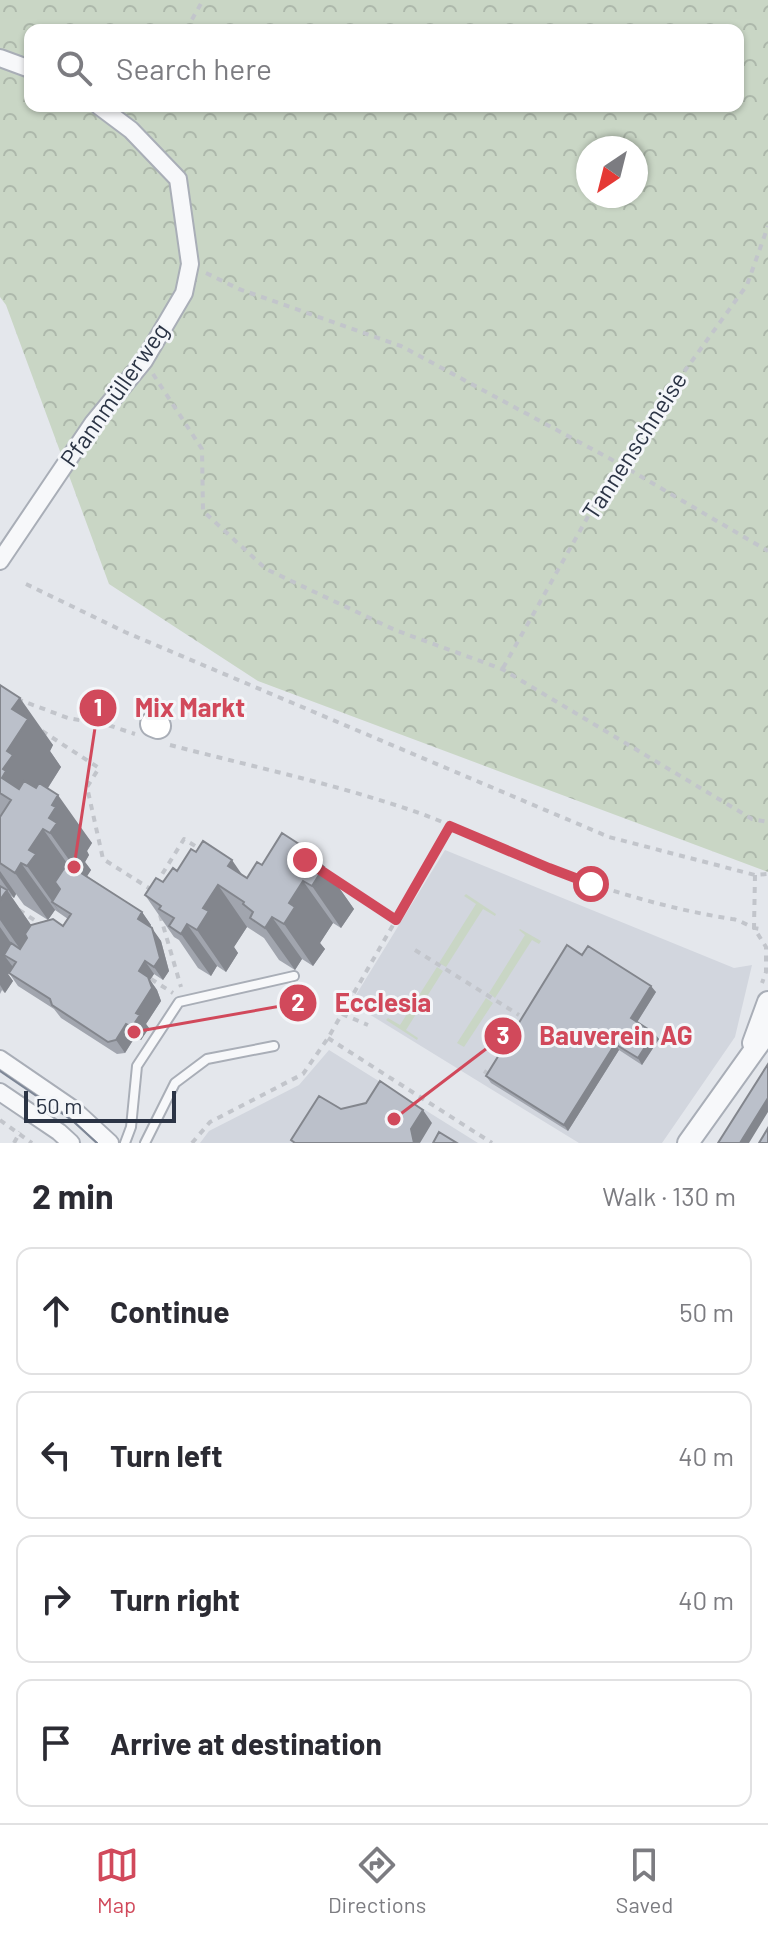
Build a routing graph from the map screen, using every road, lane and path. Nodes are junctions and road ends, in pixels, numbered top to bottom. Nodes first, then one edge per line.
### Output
1 (203, 0) edge
2 (189, 24) edge
3 (0, 58) edge
4 (24, 67) edge
5 (107, 112) edge
6 (768, 226) edge
7 (190, 264) junction
8 (144, 361) junction
9 (618, 463) junction
10 (768, 551) edge
11 (0, 561) edge
12 (26, 584) dead end
13 (502, 669) junction
14 (14, 698) edge
15 (42, 731) dead end
16 (768, 822) edge
17 (450, 826) junction
18 (210, 855) edge
19 (318, 868) edge
20 (768, 874) edge
21 (755, 875) junction
22 (156, 904) edge
23 (11, 905) edge
24 (396, 920) junction
25 (44, 926) edge
26 (415, 950) dead end
27 (294, 976) dead end
28 (151, 979) edge
29 (185, 1001) junction
30 (768, 1002) edge
31 (342, 1014) junction
32 (519, 1015) dead end
33 (368, 1025) dead end
34 (768, 1031) edge
35 (328, 1038) junction
36 (274, 1046) dead end
37 (0, 1059) edge
38 (746, 1060) junction
39 (484, 1071) dead end
40 (494, 1078) edge
41 (0, 1092) edge
42 (0, 1120) edge
43 (20, 1132) junction
44 (14, 1143) edge
45 (32, 1143) edge
46 (71, 1143) edge
47 (110, 1143) edge
48 (125, 1143) edge
49 (145, 1143) edge
50 (192, 1143) edge
51 (492, 1143) edge
52 (688, 1143) edge

1 - 2 path
3 - 4 street
5 - 7 street, Pfannmüllerweg
6 - 9 path, Tannenschneise
7 - 8 street, Pfannmüllerweg
7 - 9 path
8 - 11 street, Pfannmüllerweg
8 - 13 path
9 - 10 path
9 - 13 path, Tannenschneise
12 - 21 path
13 - 16 path
14 - 17 path
15 - 18 path
17 - 21 path
17 - 24 path
19 - 24 path
20 - 21 path
22 - 29 path
23 - 25 path
24 - 31 path
26 - 32 path
27 - 29 lane
28 - 29 path
29 - 48 lane
30 - 38 street
31 - 33 path
31 - 35 path
34 - 38 street
35 - 50 path
35 - 51 path
36 - 49 lane
37 - 47 street
38 - 52 street
39 - 40 path
41 - 46 street
42 - 43 path
43 - 44 path
43 - 45 path

